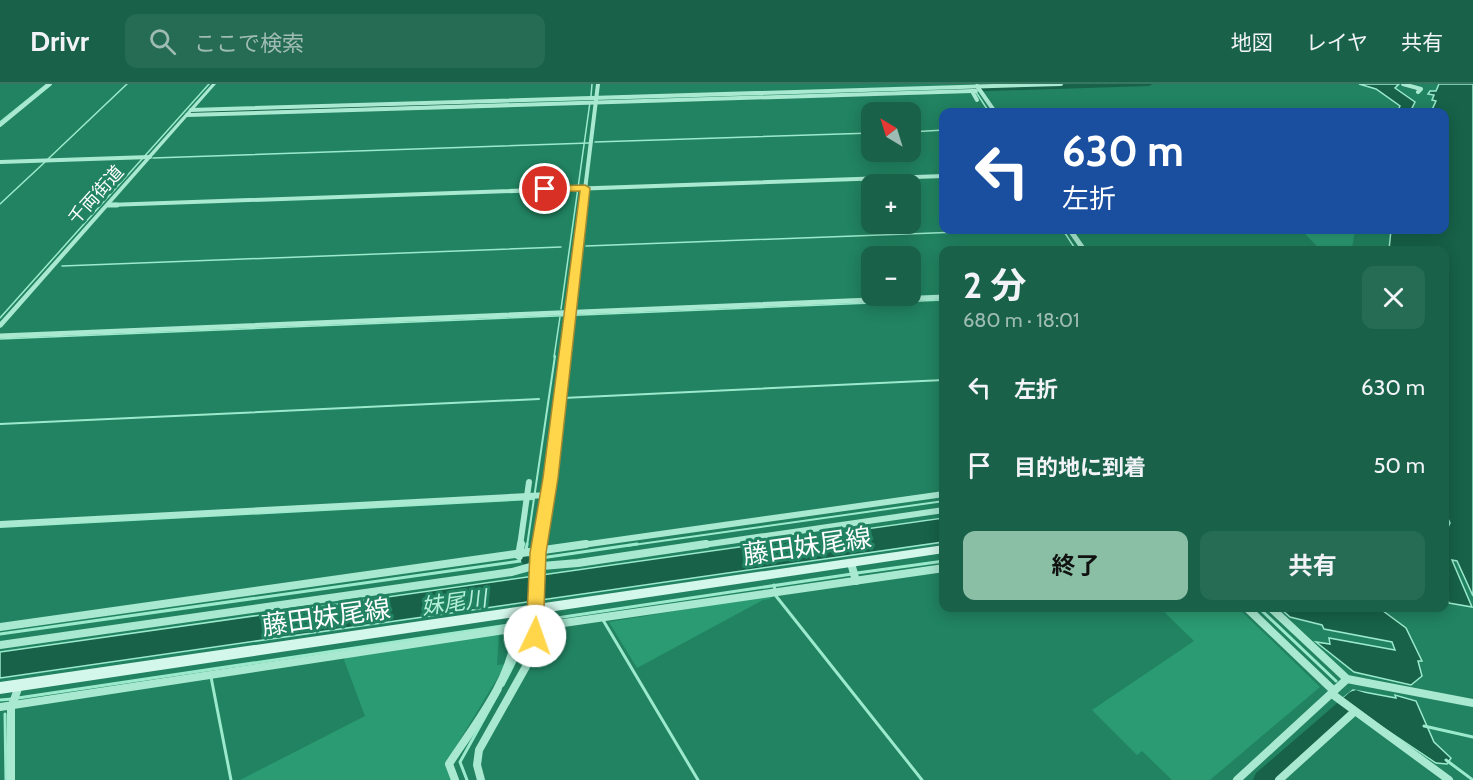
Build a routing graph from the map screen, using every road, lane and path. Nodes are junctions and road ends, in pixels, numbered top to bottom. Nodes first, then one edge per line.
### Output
1 (50, 84) edge
2 (214, 84) edge
3 (598, 84) edge
4 (1061, 84) edge
5 (1403, 84) edge
6 (976, 89) edge
7 (1418, 92) dead end
8 (977, 100) dead end
9 (594, 101) junction
10 (992, 108) edge
11 (189, 113) junction
12 (0, 125) edge
13 (145, 157) junction
14 (0, 162) edge
15 (939, 176) edge
16 (582, 189) junction
17 (108, 205) junction
18 (939, 297) edge
19 (570, 314) junction
20 (0, 326) edge
21 (0, 336) edge
22 (529, 482) dead end
23 (939, 496) edge
24 (534, 497) junction
25 (939, 511) edge
26 (0, 524) edge
27 (939, 550) edge
28 (519, 555) junction
29 (538, 561) junction
30 (939, 568) edge
31 (854, 573) junction
32 (1251, 612) edge
33 (1275, 612) edge
34 (536, 616) junction
35 (0, 627) edge
36 (0, 645) edge
37 (509, 678) junction
38 (1347, 679) junction
39 (0, 688) edge
40 (1335, 695) junction
41 (15, 697) junction
42 (1473, 704) edge
43 (0, 707) edge
44 (1352, 711) junction
45 (11, 780) edge
46 (456, 780) edge
47 (481, 780) edge
48 (1237, 780) edge
49 (1279, 780) edge
50 (1449, 780) edge

1 - 12 street
2 - 11 street, 千両街道
3 - 9 street
4 - 6 street
5 - 7 street
6 - 8 street
6 - 9 street
6 - 10 street
9 - 11 street
9 - 11 street
9 - 16 street
11 - 13 street, 千両街道
13 - 14 street
13 - 17 street, 千両街道
15 - 16 street
16 - 17 street
16 - 19 street
17 - 20 street, 千両街道
18 - 19 street
19 - 21 street
19 - 24 street
22 - 24 street
23 - 29 street
24 - 26 street
24 - 28 street
24 - 29 street
25 - 29 street
27 - 31 main road, 藤田妹尾線
28 - 29 street
28 - 35 street
29 - 34 street
29 - 36 street
30 - 31 street
31 - 34 main road, 藤田妹尾線
31 - 34 street
32 - 40 street
33 - 38 street
34 - 37 street
34 - 41 main road, 藤田妹尾線
37 - 41 street
37 - 46 street
37 - 47 street
38 - 40 street
38 - 42 street
39 - 41 main road, 藤田妹尾線
40 - 44 street
40 - 48 street
41 - 43 street
41 - 45 street
44 - 49 street
44 - 50 street

